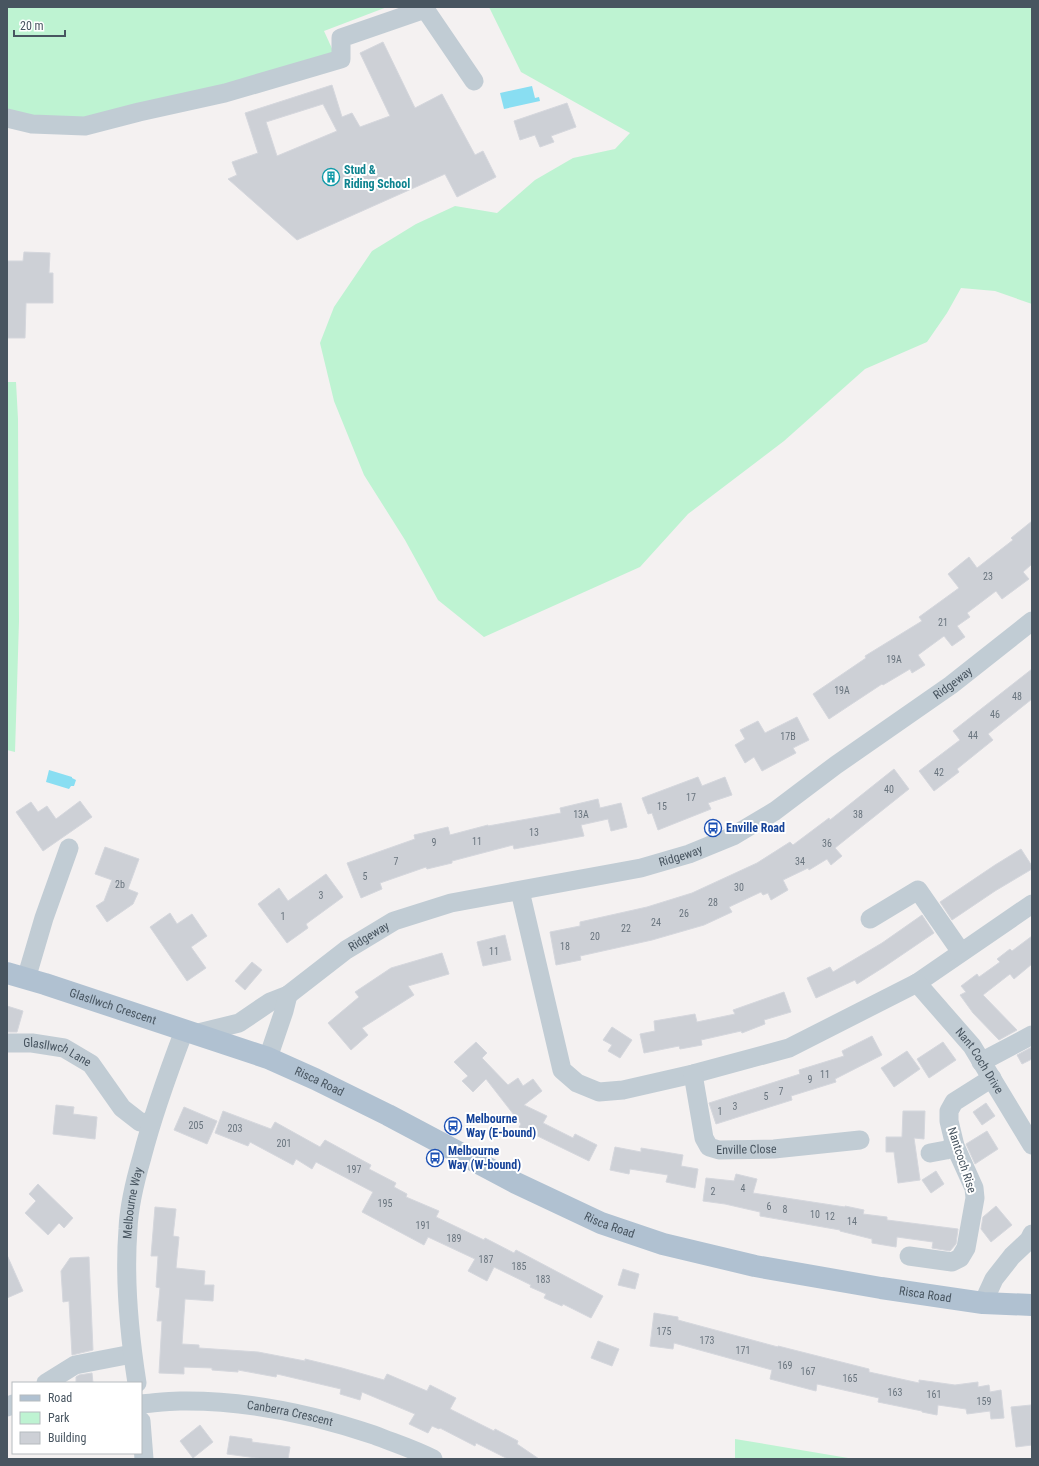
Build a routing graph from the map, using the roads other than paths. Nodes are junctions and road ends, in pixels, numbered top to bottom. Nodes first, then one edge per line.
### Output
1 (474, 81) dead end
2 (7, 118) edge
3 (1032, 621) edge
4 (69, 848) dead end
5 (520, 891) junction
6 (1032, 904) edge
7 (870, 919) dead end
8 (961, 952) junction
9 (16, 976) edge
10 (917, 983) junction
11 (288, 995) junction
12 (189, 1032) junction
13 (1032, 1035) edge
14 (219, 1041) joint
15 (7, 1043) edge
16 (268, 1058) junction
17 (982, 1062) junction
18 (693, 1074) junction
19 (992, 1078) junction
20 (151, 1122) junction
21 (860, 1140) dead end
22 (1032, 1145) edge
23 (954, 1146) junction
24 (930, 1153) dead end
25 (1032, 1234) edge
26 (909, 1256) dead end
27 (983, 1303) junction
28 (1032, 1305) edge
29 (132, 1354) junction
30 (48, 1382) edge
31 (137, 1382) edge
32 (142, 1404) edge
33 (142, 1434) edge
34 (144, 1459) edge
35 (433, 1459) edge

1 - 2 street
3 - 5 street, Ridgeway
4 - 9 street
5 - 11 street, Ridgeway
5 - 18 street
6 - 8 street
7 - 8 street
8 - 10 street
9 - 12 main road, Glasllwch Crescent
10 - 17 street, Nant Coch Drive
10 - 18 street
11 - 12 street, Ridgeway
11 - 16 street
12 - 14 main road, Glasllwch Crescent
12 - 20 street, Melbourne Way
13 - 17 street
14 - 16 main road, Risca Road
15 - 20 street, Glasllwch Lane
16 - 27 main road, Risca Road
17 - 19 street, Nant Coch Drive
18 - 21 street, Enville Close
19 - 22 street, Nant Coch Drive
19 - 23 street, Nantcoch Rise
20 - 29 street, Melbourne Way
23 - 24 street
23 - 26 street, Nantcoch Rise
25 - 27 street
27 - 28 main road, Risca Road
29 - 30 street
29 - 31 street, Melbourne Way
32 - 35 street, Canberra Crescent
33 - 34 street

